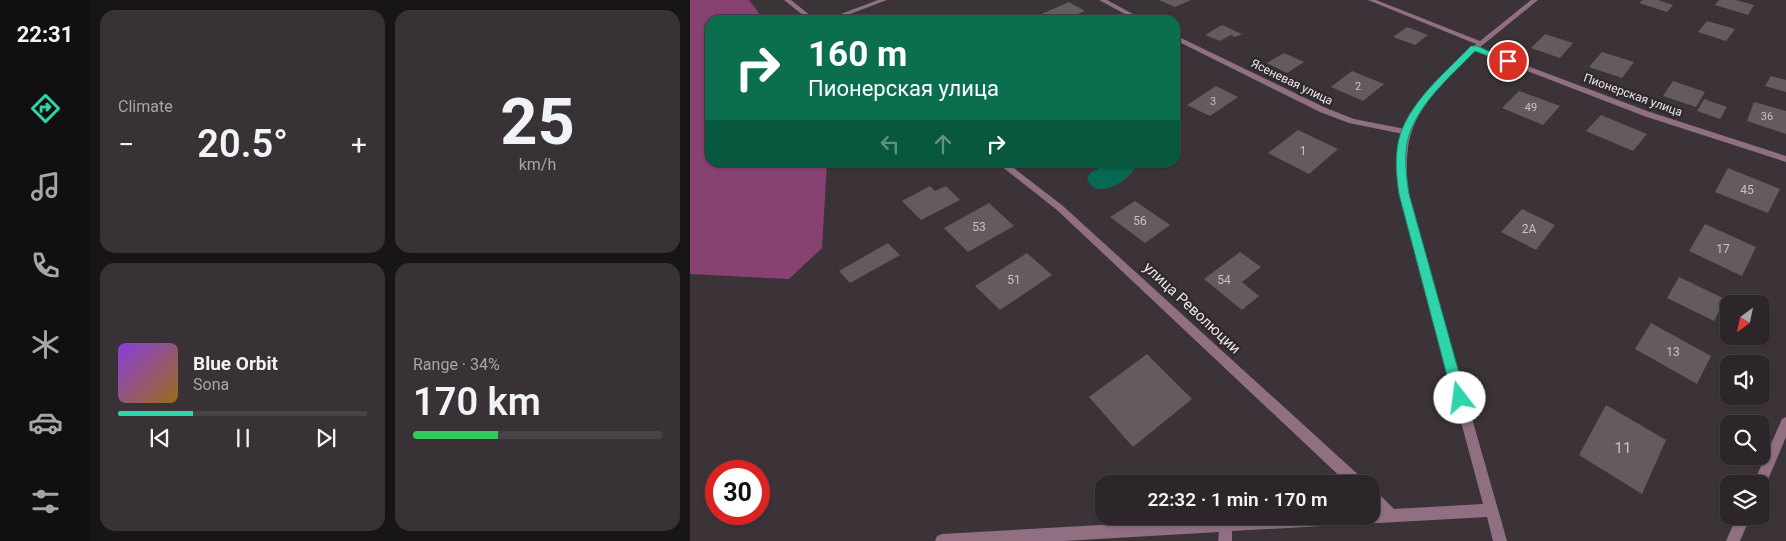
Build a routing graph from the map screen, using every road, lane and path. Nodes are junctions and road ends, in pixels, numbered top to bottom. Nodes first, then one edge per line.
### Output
1 (787, 0) edge
2 (884, 0) edge
3 (1102, 0) edge
4 (1371, 0) edge
5 (1535, 0) edge
6 (806, 15) edge
7 (842, 15) edge
8 (1131, 15) edge
9 (1180, 39) edge
10 (1478, 46) junction
11 (1406, 132) junction
12 (1786, 159) edge
13 (1007, 167) edge
14 (1786, 423) edge
15 (1348, 475) edge
16 (1763, 475) edge
17 (1380, 505) edge
18 (1490, 510) junction
19 (1392, 516) junction
20 (1380, 517) edge
21 (1226, 525) joint
22 (1740, 525) edge
23 (942, 541) edge
24 (1225, 541) edge
25 (1500, 541) edge
26 (1733, 541) edge

1 - 6 street
2 - 7 street
3 - 8 street
4 - 10 street, Пионерская улица
5 - 10 street
9 - 11 street, Ясеневая улица
10 - 11 street
10 - 12 street, Пионерская улица
11 - 18 street
13 - 15 street, улица Революции
14 - 16 street
17 - 19 street
18 - 19 street
18 - 25 street
19 - 20 street
21 - 23 street
21 - 24 street
22 - 26 street

